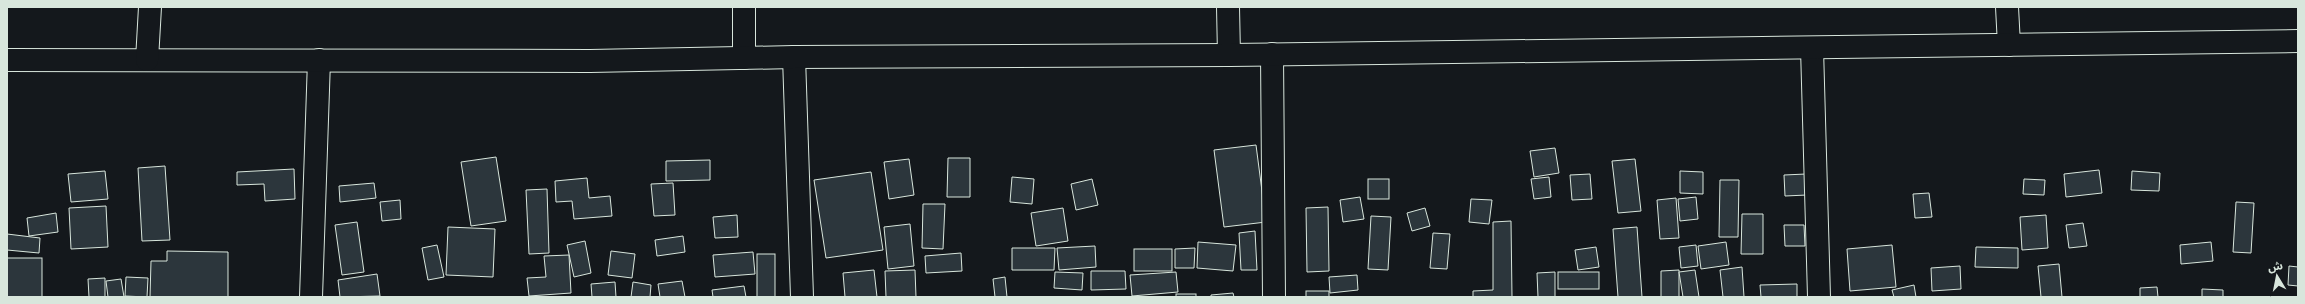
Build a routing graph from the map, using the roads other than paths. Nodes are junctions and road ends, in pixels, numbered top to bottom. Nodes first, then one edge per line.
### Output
1 (150, 7) edge
2 (744, 7) edge
3 (1228, 7) edge
4 (2007, 7) edge
5 (2298, 41) edge
6 (2009, 45) junction
7 (1812, 48) junction
8 (1272, 54) junction
9 (1229, 55) junction
10 (794, 57) junction
11 (744, 58) junction
12 (7, 60) edge
13 (147, 60) junction
14 (319, 60) junction
15 (311, 297) edge
16 (802, 297) edge
17 (1274, 297) edge
18 (1819, 297) edge

1 - 13 main road
2 - 11 main road
3 - 9 main road
4 - 6 main road
5 - 6 main road
6 - 7 main road
7 - 8 main road
7 - 18 main road
8 - 9 main road
8 - 17 main road
9 - 10 main road
10 - 11 main road
10 - 16 main road
11 - 14 main road
12 - 13 main road
13 - 14 main road
14 - 15 main road

